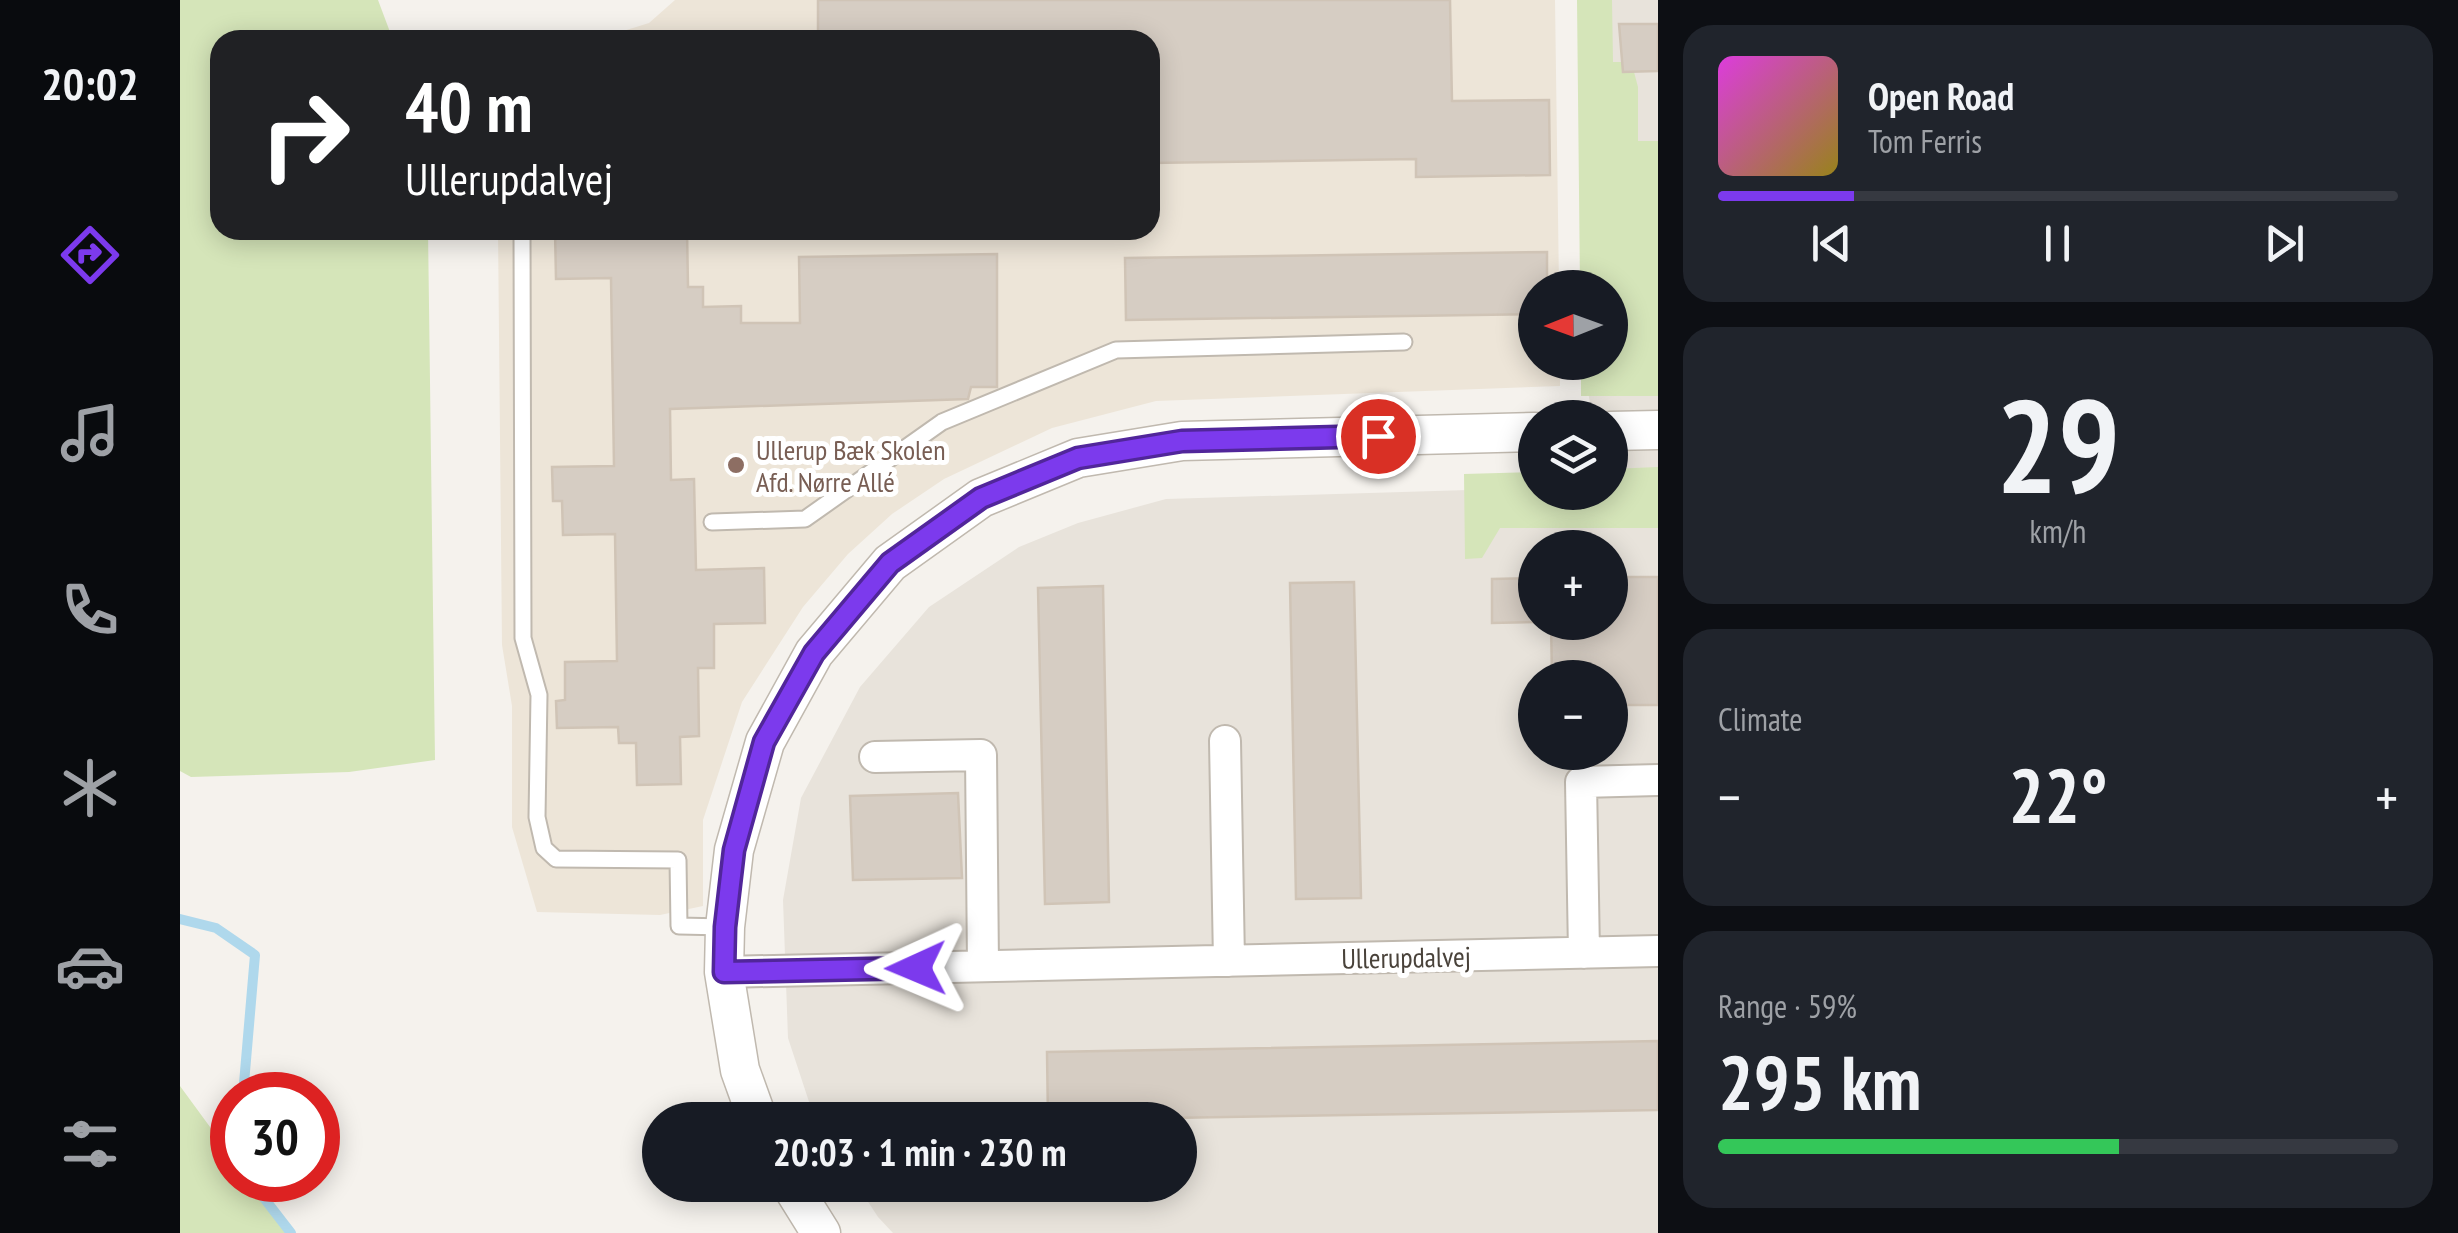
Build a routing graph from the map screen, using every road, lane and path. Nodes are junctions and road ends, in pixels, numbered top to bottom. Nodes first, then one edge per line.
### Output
1 (522, 240) edge
2 (1404, 342) dead end
3 (1658, 430) edge
4 (1628, 431) edge
5 (1518, 432) edge
6 (712, 522) dead end
7 (1225, 741) dead end
8 (875, 757) dead end
9 (1658, 780) edge
10 (725, 927) junction
11 (1658, 952) edge
12 (1584, 953) junction
13 (1229, 961) junction
14 (982, 966) junction
15 (724, 972) junction
16 (752, 1102) edge
17 (802, 1202) edge
18 (821, 1233) edge

1 - 10 lane
2 - 6 lane
3 - 4 street
5 - 10 street
7 - 13 street
8 - 14 street
9 - 12 street
10 - 15 street
11 - 12 street, Ullerupdalvej
12 - 13 street, Ullerupdalvej
13 - 14 street, Ullerupdalvej
14 - 15 street, Ullerupdalvej
15 - 16 street
17 - 18 street

